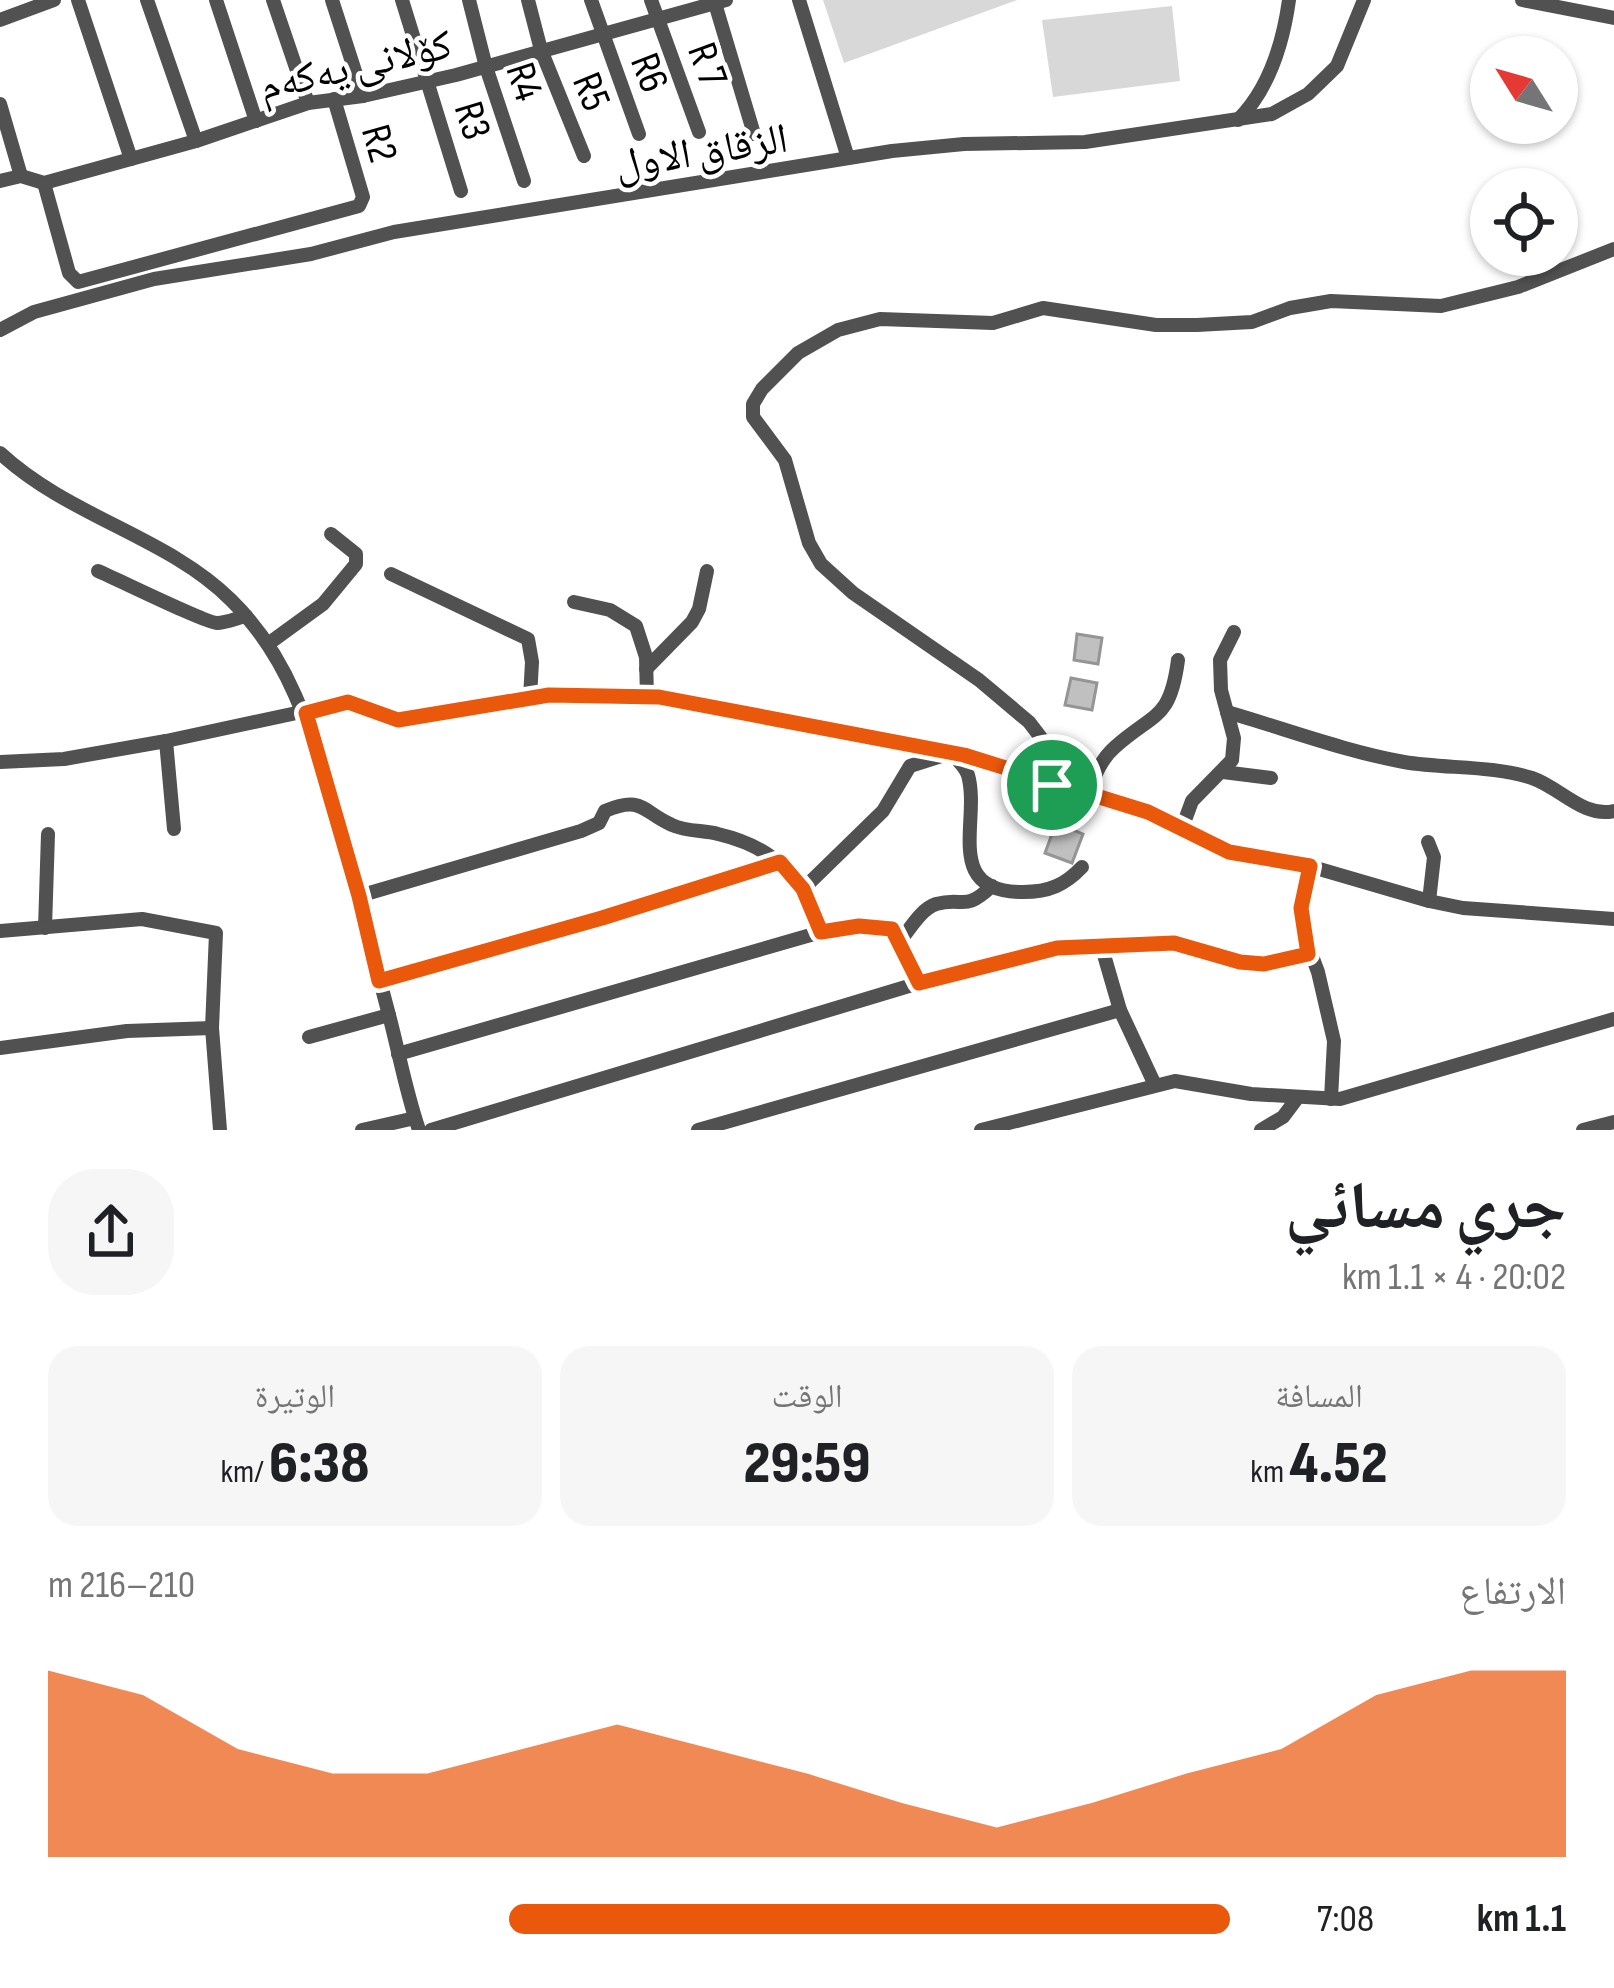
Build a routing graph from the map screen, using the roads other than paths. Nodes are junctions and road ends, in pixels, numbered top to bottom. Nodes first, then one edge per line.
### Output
1 (54, 0) edge
2 (78, 0) edge
3 (147, 0) edge
4 (216, 0) edge
5 (273, 0) edge
6 (332, 0) edge
7 (402, 0) edge
8 (469, 0) edge
9 (528, 0) edge
10 (591, 0) edge
11 (652, 0) edge
12 (799, 0) edge
13 (1289, 0) edge
14 (1364, 0) edge
15 (1522, 0) edge
16 (718, 1) edge
17 (1614, 18) edge
18 (658, 19) junction
19 (0, 20) edge
20 (602, 33) junction
21 (541, 50) junction
22 (486, 67) junction
23 (427, 81) junction
24 (363, 97) junction
25 (334, 99) junction
26 (308, 103) junction
27 (0, 104) edge
28 (1238, 120) junction
29 (256, 121) junction
30 (699, 132) dead end
31 (640, 134) dead end
32 (754, 134) dead end
33 (196, 141) junction
34 (584, 156) dead end
35 (848, 158) junction
36 (131, 159) junction
37 (21, 176) junction
38 (0, 181) edge
39 (524, 182) dead end
40 (44, 183) junction
41 (461, 191) dead end
42 (1614, 249) edge
43 (0, 330) edge
44 (0, 452) edge
45 (331, 534) dead end
46 (98, 571) dead end
47 (707, 572) dead end
48 (392, 574) dead end
49 (574, 602) dead end
50 (246, 616) junction
51 (1234, 632) dead end
52 (268, 644) junction
53 (1178, 660) dead end
54 (646, 669) junction
55 (647, 697) junction
56 (530, 698) junction
57 (1227, 712) junction
58 (306, 713) junction
59 (166, 741) junction
60 (950, 753) junction
61 (0, 762) edge
62 (1223, 772) junction
63 (1271, 778) dead end
64 (1052, 785) junction
65 (1087, 796) junction
66 (1614, 812) edge
67 (174, 829) dead end
68 (1181, 831) junction
69 (48, 834) dead end
70 (1429, 842) dead end
71 (780, 862) junction
72 (1310, 866) junction
73 (1082, 867) dead end
74 (992, 886) junction
75 (803, 889) junction
76 (359, 896) junction
77 (1429, 901) junction
78 (1614, 919) edge
79 (45, 928) junction
80 (0, 931) edge
81 (821, 932) junction
82 (900, 940) junction
83 (1102, 948) junction
84 (1308, 954) junction
85 (379, 981) junction
86 (919, 983) junction
87 (1120, 1010) junction
88 (389, 1015) junction
89 (1614, 1019) edge
90 (212, 1028) junction
91 (309, 1037) dead end
92 (0, 1048) edge
93 (398, 1054) junction
94 (1155, 1084) junction
95 (1298, 1097) junction
96 (1331, 1100) junction
97 (1614, 1122) edge
98 (417, 1124) edge
99 (220, 1130) edge
100 (362, 1130) edge
101 (431, 1130) edge
102 (698, 1130) edge
103 (981, 1130) edge
104 (1261, 1130) edge
105 (1583, 1130) edge

1 - 19 street
2 - 36 street
3 - 33 street
4 - 29 street
5 - 26 street
6 - 24 street
7 - 23 street, R3
8 - 22 street, R4
9 - 21 street, R5
10 - 20 street, R6
11 - 18 street, R 7
12 - 35 street
13 - 28 street
14 - 28 street, الزقاق الاول
15 - 17 street
16 - 18 street, کۆلانی یەکەم
16 - 32 street
18 - 20 street, کۆلانی یەکەم
18 - 30 street, R 7
20 - 21 street, کۆلانی یەکەم
20 - 31 street, R6
21 - 22 street, کۆلانی یەکەم
21 - 34 street, R5
22 - 23 street, کۆلانی یەکەم
22 - 39 street, R4
23 - 24 street, کۆلانی یەکەم
23 - 41 street, R3
24 - 25 street, کۆلانی یەکەم
25 - 26 street, کۆلانی یەکەم
25 - 40 street, R2
26 - 29 street, کۆلانی یەکەم
27 - 37 street
28 - 35 street, الزقاق الاول
29 - 33 street, کۆلانی یەکەم
33 - 36 street, کۆلانی یەکەم
35 - 43 street, الزقاق الاول
36 - 40 street, کۆلانی یەکەم
37 - 38 street
37 - 40 street
42 - 64 street
44 - 50 street
45 - 52 street
46 - 50 street
47 - 54 street
48 - 56 street
49 - 54 street
50 - 52 street
51 - 57 street
52 - 58 street
53 - 65 street
54 - 55 street
55 - 56 street
55 - 60 street
56 - 58 street
57 - 62 street
57 - 66 street
58 - 59 street
58 - 76 street
59 - 61 street
59 - 67 street
60 - 64 street
60 - 74 street
60 - 75 street
62 - 63 street
62 - 68 street
64 - 65 street
65 - 68 street
68 - 72 street
69 - 79 street
70 - 77 street
71 - 75 street
71 - 76 street
71 - 85 street
72 - 77 street
72 - 84 street
73 - 74 street
74 - 82 street
75 - 81 street
76 - 85 street
77 - 78 street
79 - 80 street
79 - 90 street
81 - 82 street
81 - 93 street
82 - 86 street
83 - 84 street
83 - 86 street
83 - 87 street
84 - 96 street
85 - 88 street
86 - 101 street
87 - 94 street
87 - 102 street
88 - 91 street
88 - 93 street
89 - 96 street
90 - 92 street
90 - 99 street
93 - 98 street
94 - 95 street
94 - 103 street
95 - 96 street
95 - 104 street
97 - 105 street
98 - 100 street

